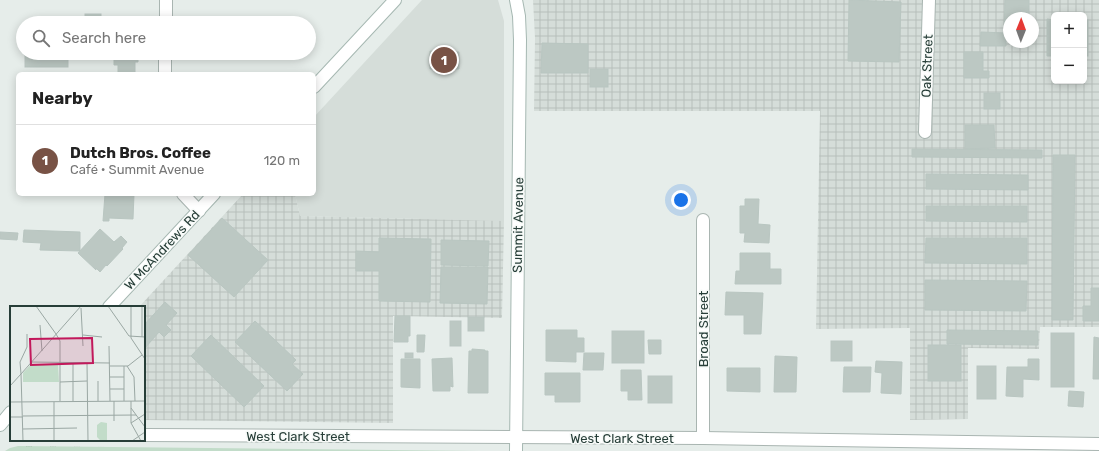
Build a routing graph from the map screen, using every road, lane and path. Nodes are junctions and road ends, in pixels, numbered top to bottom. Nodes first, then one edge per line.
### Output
1 (166, 0) edge
2 (395, 0) edge
3 (516, 0) edge
4 (929, 0) edge
5 (166, 16) edge
6 (165, 60) edge
7 (165, 72) edge
8 (316, 85) edge
9 (925, 132) dead end
10 (185, 196) edge
11 (212, 196) edge
12 (198, 211) junction
13 (703, 220) dead end
14 (110, 306) edge
15 (10, 415) edge
16 (0, 424) edge
17 (145, 435) edge
18 (516, 438) junction
19 (703, 438) junction
20 (1099, 444) edge
21 (751, 445) edge
22 (987, 447) edge
23 (516, 451) edge

1 - 5 street
2 - 8 street
3 - 18 street, Summit Avenue
4 - 9 street, Oak Street
6 - 7 street
10 - 12 street
11 - 12 street, W McAndrews Rd
12 - 14 street, W McAndrews Rd
13 - 19 street, Broad Street
15 - 16 street
17 - 18 street, West Clark Street
18 - 19 street, West Clark Street
18 - 23 street, Summit Avenue
19 - 21 street, West Clark Street
20 - 22 street, West Clark Street
21 - 22 street, West Clark Street

